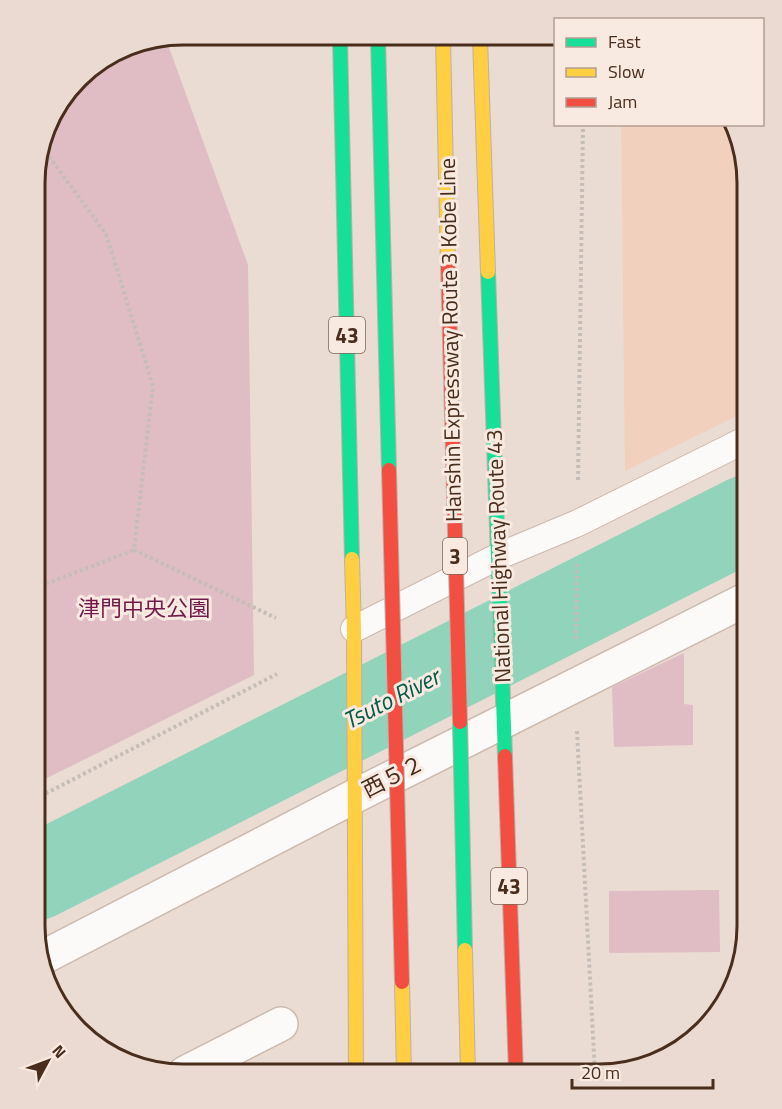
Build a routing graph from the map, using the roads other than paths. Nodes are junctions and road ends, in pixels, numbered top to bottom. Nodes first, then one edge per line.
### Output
1 (340, 45) edge
2 (378, 45) edge
3 (443, 45) edge
4 (480, 45) edge
5 (737, 445) edge
6 (499, 568) junction
7 (737, 603) edge
8 (354, 629) junction
9 (502, 709) junction
10 (355, 785) junction
11 (48, 954) edge
12 (281, 1024) dead end
13 (203, 1064) edge
14 (356, 1064) edge
15 (404, 1064) edge
16 (468, 1064) edge
17 (516, 1064) edge

1 - 8 highway, 43
2 - 15 highway, bridge
3 - 16 highway, Hanshin Expressway Route 3 Kobe Line / 3, bridge
4 - 6 highway, National Highway Route 43 / 43
5 - 6 lane
6 - 8 lane
6 - 9 highway, National Highway Route 43 / 43
7 - 9 street, 西５２
8 - 10 highway, 43
9 - 10 street, 西５２
9 - 17 highway, National Highway Route 43 / 43
10 - 11 street, 西５２
10 - 14 highway, 43
12 - 13 street

